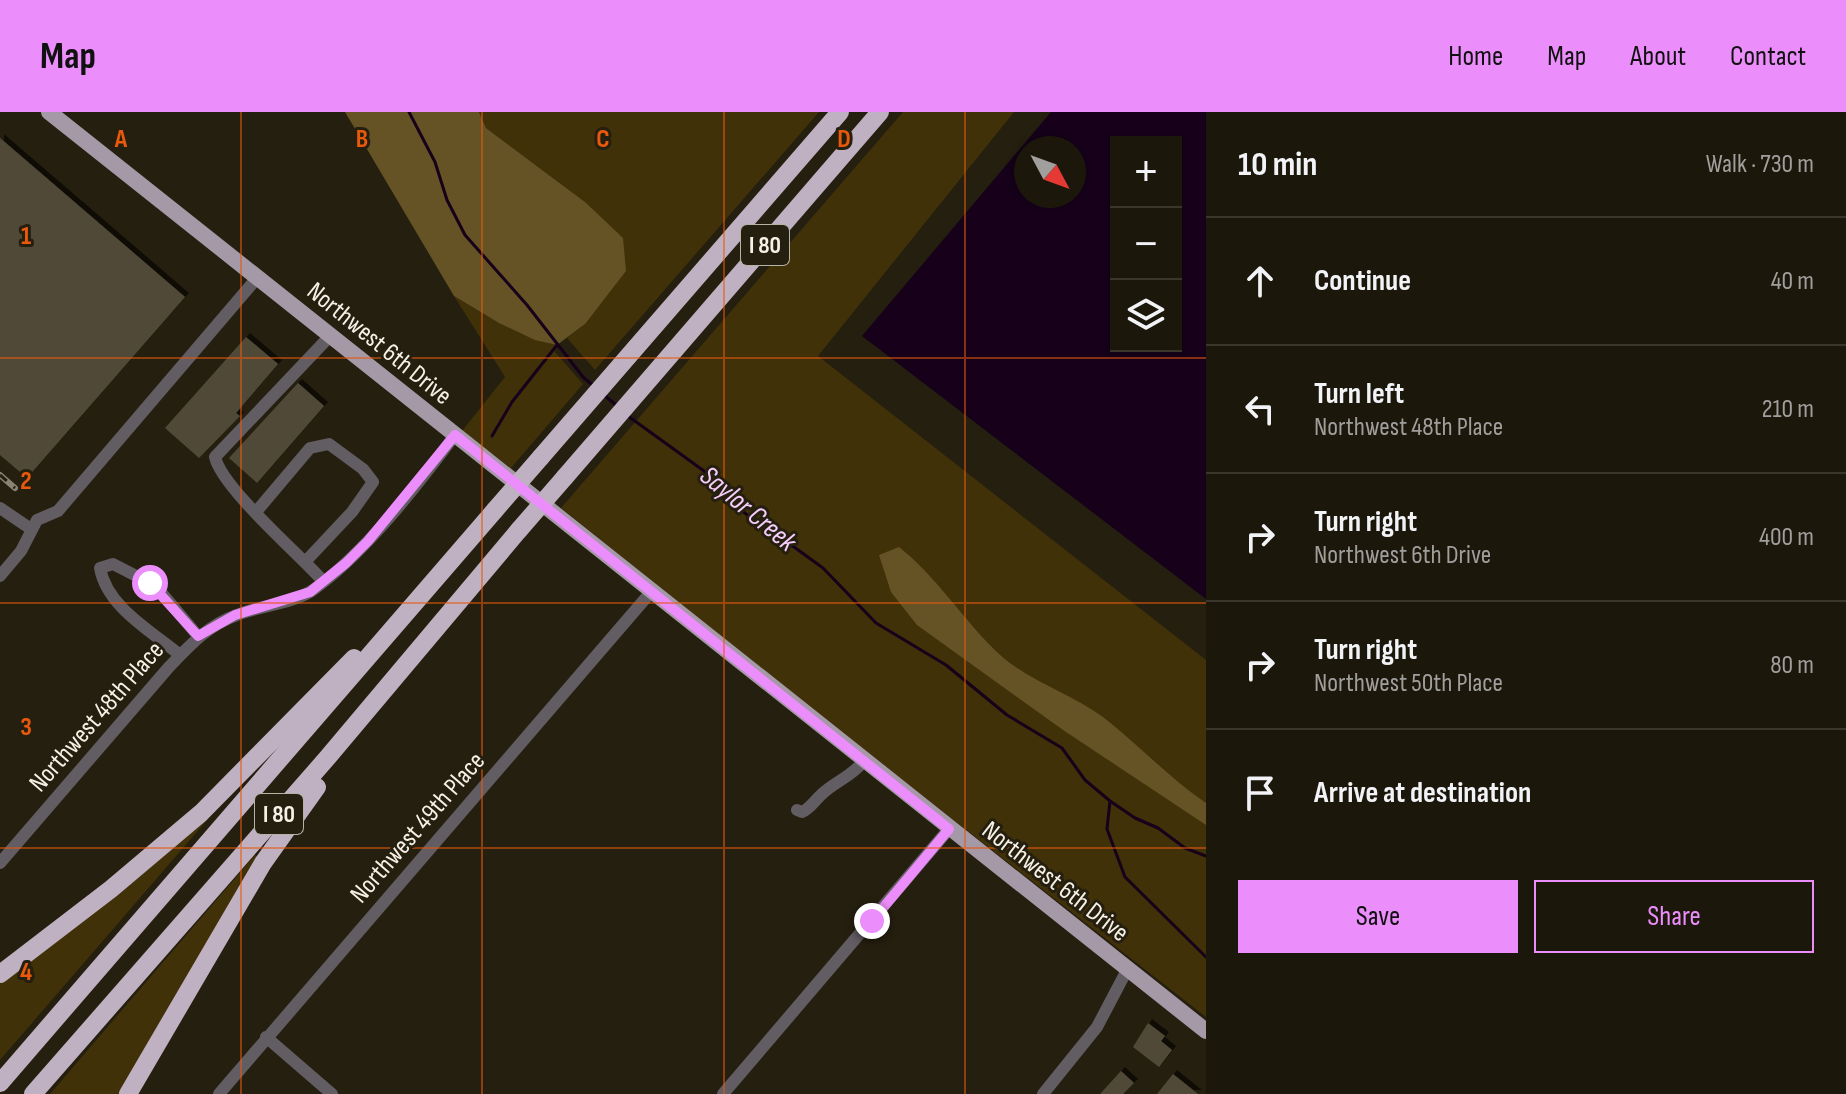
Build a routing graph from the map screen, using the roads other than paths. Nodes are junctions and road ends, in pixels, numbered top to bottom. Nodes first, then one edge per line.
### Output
1 (49, 112) edge
2 (840, 112) edge
3 (880, 112) edge
4 (257, 278) junction
5 (330, 336) junction
6 (455, 435) junction
7 (0, 508) edge
8 (256, 512) junction
9 (31, 529) junction
10 (305, 562) junction
11 (439, 575) junction
12 (0, 576) edge
13 (323, 581) junction
14 (651, 592) junction
15 (456, 603) junction
16 (198, 636) junction
17 (180, 655) junction
18 (864, 761) junction
19 (797, 810) dead end
20 (949, 829) junction
21 (0, 863) edge
22 (1127, 970) junction
23 (0, 974) edge
24 (1206, 1031) edge
25 (266, 1037) junction
26 (0, 1083) edge
27 (33, 1094) edge
28 (128, 1094) edge
29 (219, 1094) edge
30 (332, 1094) edge
31 (723, 1094) edge
32 (1043, 1094) edge

1 - 4 main road, Northwest 6th Drive
2 - 11 highway, I 80, bridge
3 - 15 highway, I 80, bridge
4 - 5 main road, Northwest 6th Drive
4 - 9 street
5 - 6 main road, Northwest 6th Drive
5 - 8 street
6 - 13 street, Northwest 48th Place
6 - 14 main road, Northwest 6th Drive
7 - 9 street
8 - 10 street
8 - 10 street
9 - 12 street
10 - 13 street
11 - 23 highway
11 - 26 highway, I 80
13 - 16 street, Northwest 48th Place
14 - 18 main road, Northwest 6th Drive
14 - 25 street, Northwest 49th Place
15 - 27 highway, I 80
15 - 28 highway
16 - 17 street, Northwest 48th Place
16 - 17 street
17 - 21 street, Northwest 48th Place
18 - 19 street
18 - 20 main road, Northwest 6th Drive
20 - 22 main road, Northwest 6th Drive
20 - 31 street
22 - 24 main road, Northwest 6th Drive
22 - 32 street
25 - 29 street, Northwest 49th Place
25 - 30 street

